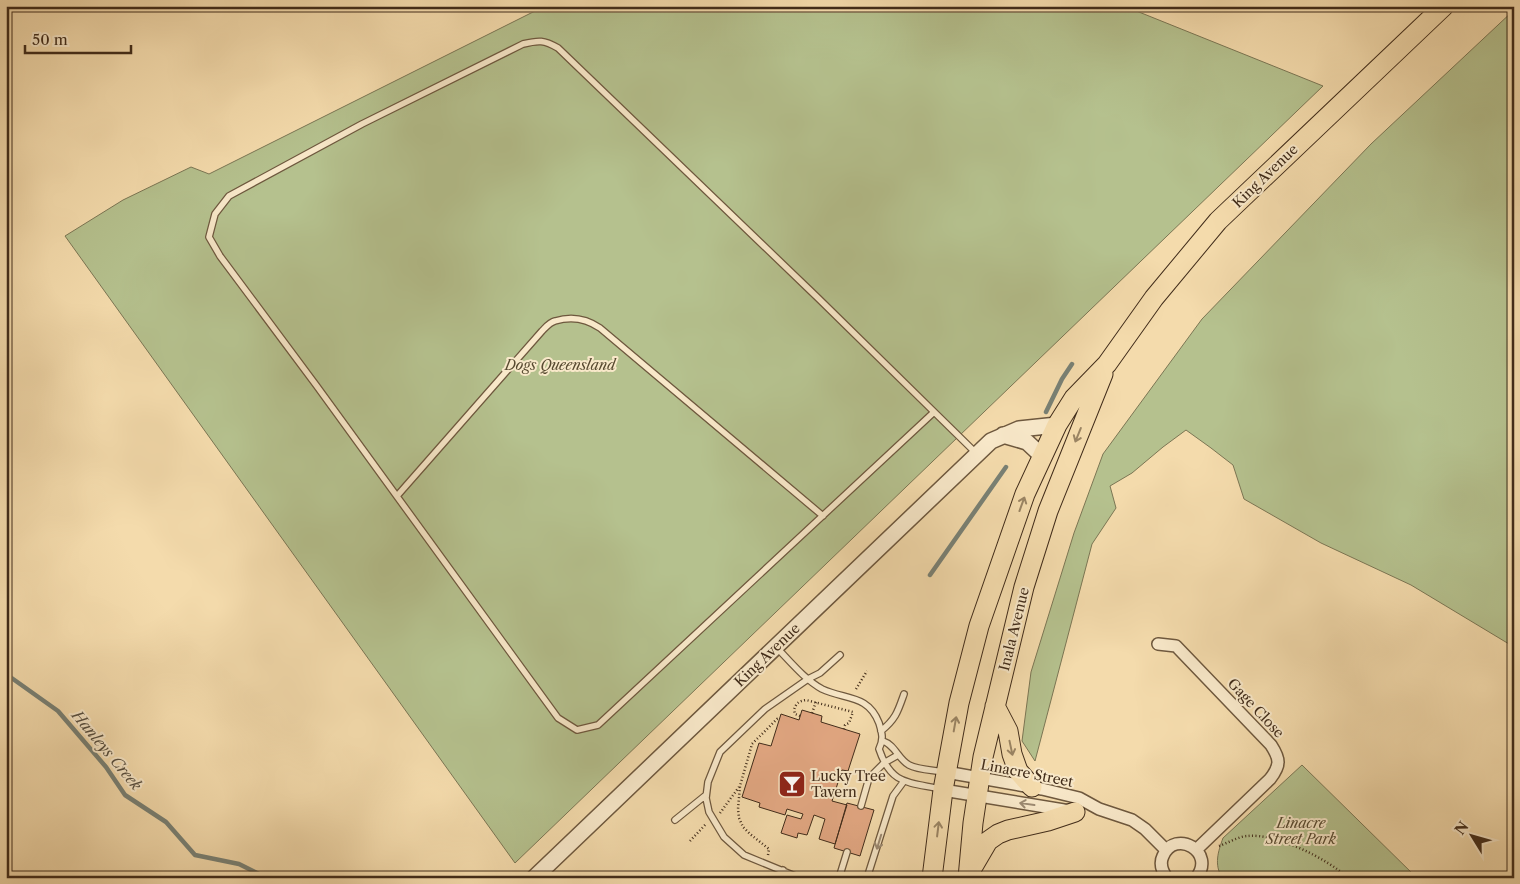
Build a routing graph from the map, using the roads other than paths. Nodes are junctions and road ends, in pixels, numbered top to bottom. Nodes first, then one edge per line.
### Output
1 (1444, 6) edge
2 (1107, 364) junction
3 (1096, 390) joint
4 (933, 413) junction
5 (1060, 420) junction
6 (1002, 435) junction
7 (977, 454) junction
8 (1042, 456) junction
9 (397, 496) junction
10 (823, 516) junction
11 (1158, 644) dead end
12 (775, 647) junction
13 (840, 655) dead end
14 (808, 679) junction
15 (904, 694) dead end
16 (995, 706) junction
17 (882, 731) junction
18 (883, 740) junction
19 (898, 755) junction
20 (884, 763) junction
21 (904, 781) junction
22 (945, 781) junction
23 (978, 787) junction
24 (1032, 787) junction
25 (706, 795) junction
26 (1077, 805) junction
27 (861, 806) dead end
28 (675, 820) dead end
29 (1166, 850) junction
30 (1196, 850) junction
31 (847, 852) dead end
32 (783, 870) junction
33 (968, 876) edge
34 (1197, 877) edge
35 (534, 878) edge
36 (780, 878) edge
37 (800, 878) edge
38 (839, 878) edge
39 (867, 878) edge
40 (932, 878) edge
41 (1167, 878) edge

1 - 2 main road, King Avenue
2 - 3 main road, King Avenue
2 - 5 main road, King Avenue
3 -> 16 main road, Inala Avenue
4 - 7 lane
4 - 9 lane
4 - 10 lane
5 - 6 street, King Avenue
5 - 8 main road
6 - 7 street, King Avenue
6 - 8 street
7 - 12 street, King Avenue
22 -> 8 main road
9 - 10 lane
9 - 10 lane
11 - 30 street, Gage Close
12 - 14 lane
12 - 35 street, King Avenue
13 - 14 lane
14 - 17 lane
14 - 25 lane
15 - 17 lane
16 - 23 main road, Inala Avenue
16 -> 24 main road
17 - 18 lane
18 - 19 lane
18 - 20 lane
19 - 20 lane
19 - 22 lane
20 - 21 lane
20 - 27 lane
21 - 22 lane
21 -> 39 lane
22 - 23 street, Linacre Street
22 - 23 street, Linacre Street
40 -> 22 main road
23 - 24 street, Linacre Street
26 -> 23 street, Linacre Street
23 - 33 main road, Inala Avenue
24 - 26 street, Linacre Street
25 - 28 lane
25 - 32 lane
26 - 29 street, Linacre Street
26 - 33 main road
29 - 30 street
29 - 41 street
30 - 34 street
31 - 38 lane
32 - 36 lane
32 - 37 lane

